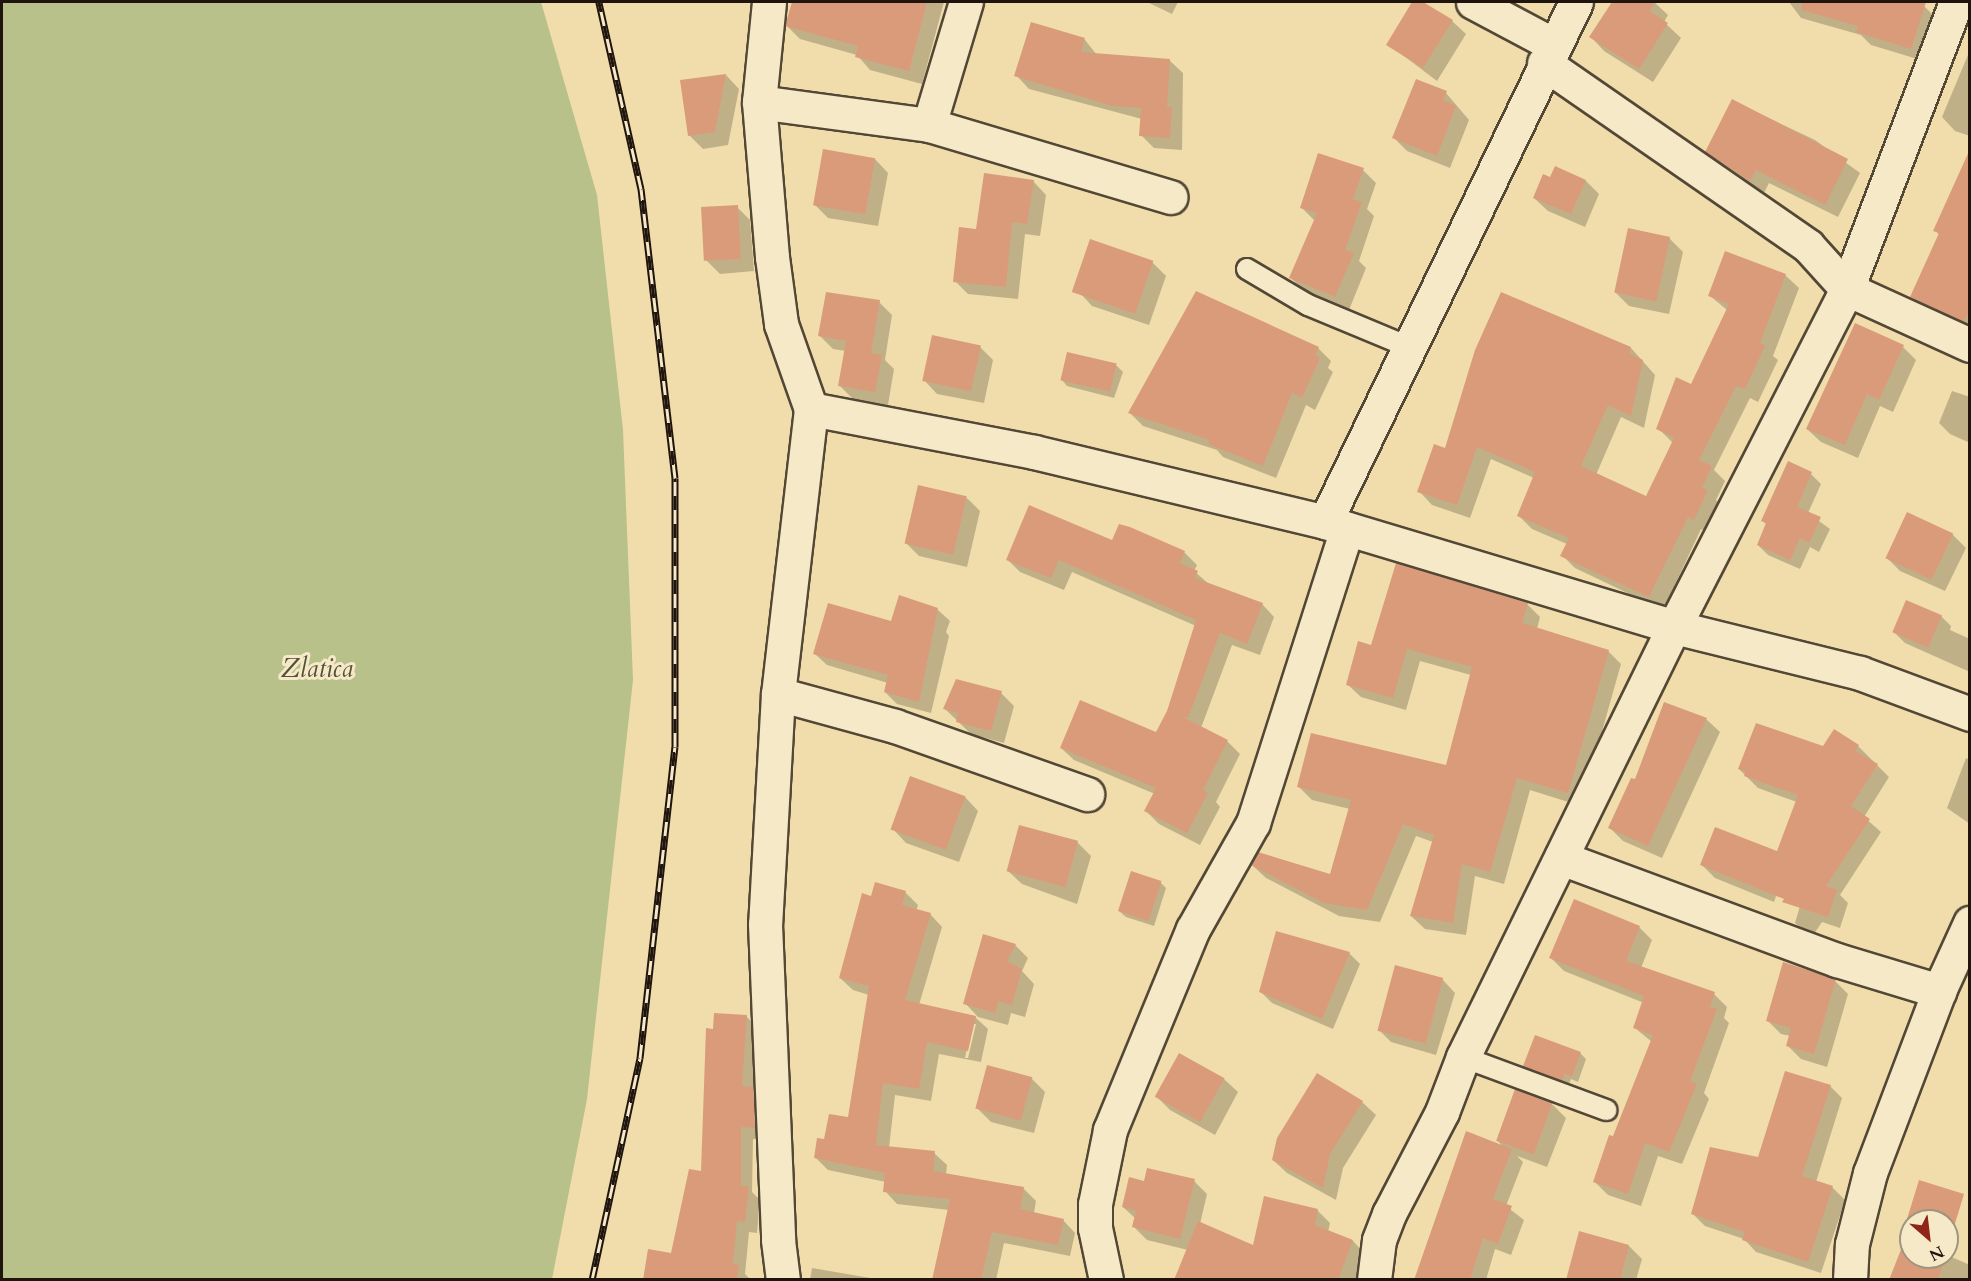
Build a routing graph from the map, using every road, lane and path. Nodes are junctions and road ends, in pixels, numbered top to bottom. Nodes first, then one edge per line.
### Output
1 (769, 2) edge
2 (966, 2) edge
3 (1473, 2) edge
4 (1576, 2) edge
5 (1956, 2) edge
6 (1548, 54) junction
7 (759, 102) junction
8 (929, 125) junction
9 (1170, 197) dead end
10 (1247, 269) dead end
11 (1846, 289) junction
12 (1970, 345) edge
13 (1409, 347) junction
14 (811, 409) junction
15 (1336, 526) junction
16 (1674, 627) junction
17 (778, 694) junction
18 (1970, 714) edge
19 (1087, 794) dead end
20 (1561, 858) junction
21 (1970, 923) edge
22 (1939, 991) junction
23 (1463, 1057) junction
24 (1606, 1110) dead end
25 (783, 1280) edge
26 (1106, 1280) edge
27 (1374, 1280) edge
28 (1850, 1280) edge

1 - 7 street
2 - 8 street
3 - 6 street
4 - 6 street
5 - 11 street
6 - 11 street
6 - 13 street
7 - 8 street
7 - 14 street
8 - 9 street
10 - 13 lane
11 - 12 street
11 - 16 street
13 - 15 street
14 - 15 street
14 - 17 street
15 - 16 street
15 - 26 street
16 - 18 street
16 - 20 street
17 - 19 street
17 - 25 street
20 - 22 street
20 - 23 street
21 - 22 street
22 - 28 street
23 - 24 lane
23 - 27 street

